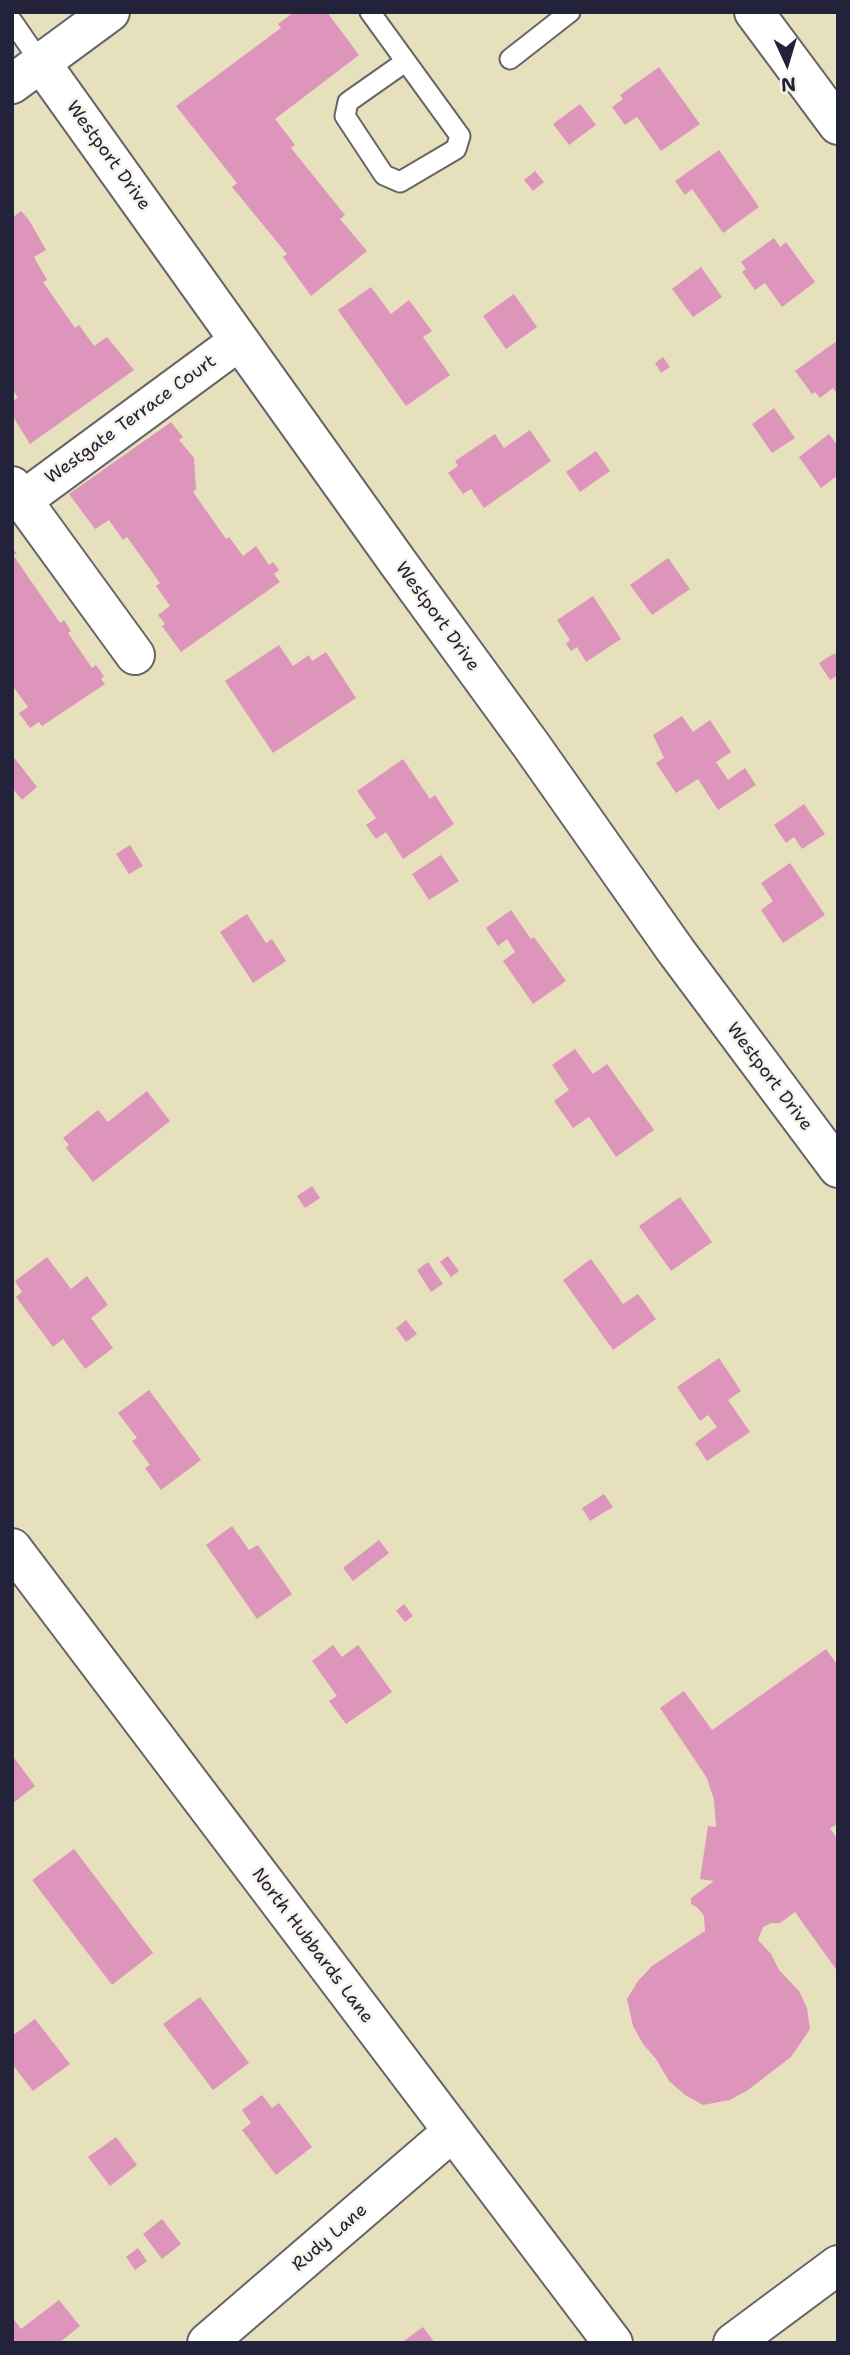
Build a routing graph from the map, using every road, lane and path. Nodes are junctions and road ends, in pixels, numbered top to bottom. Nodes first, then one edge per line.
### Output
1 (110, 12) edge
2 (370, 12) edge
3 (570, 12) edge
4 (754, 12) edge
5 (12, 21) edge
6 (510, 59) dead end
7 (405, 62) junction
8 (27, 74) edge
9 (838, 125) edge
10 (239, 341) junction
11 (17, 493) edge
12 (135, 655) dead end
13 (838, 1168) edge
14 (12, 1548) edge
15 (452, 2132) junction
16 (838, 2265) edge
17 (207, 2343) edge
18 (613, 2343) edge
19 (733, 2343) edge

1 - 8 street
2 - 7 lane
3 - 6 lane
4 - 9 street
5 - 8 lane
7 - 7 lane
8 - 10 street, Westport Drive
10 - 11 street, Westgate Terrace Court
10 - 13 street, Westport Drive
11 - 12 street, Westgate Terrace Court
14 - 15 street, North Hubbards Lane
15 - 17 street, Rudy Lane
15 - 18 street, North Hubbards Lane
16 - 19 street

